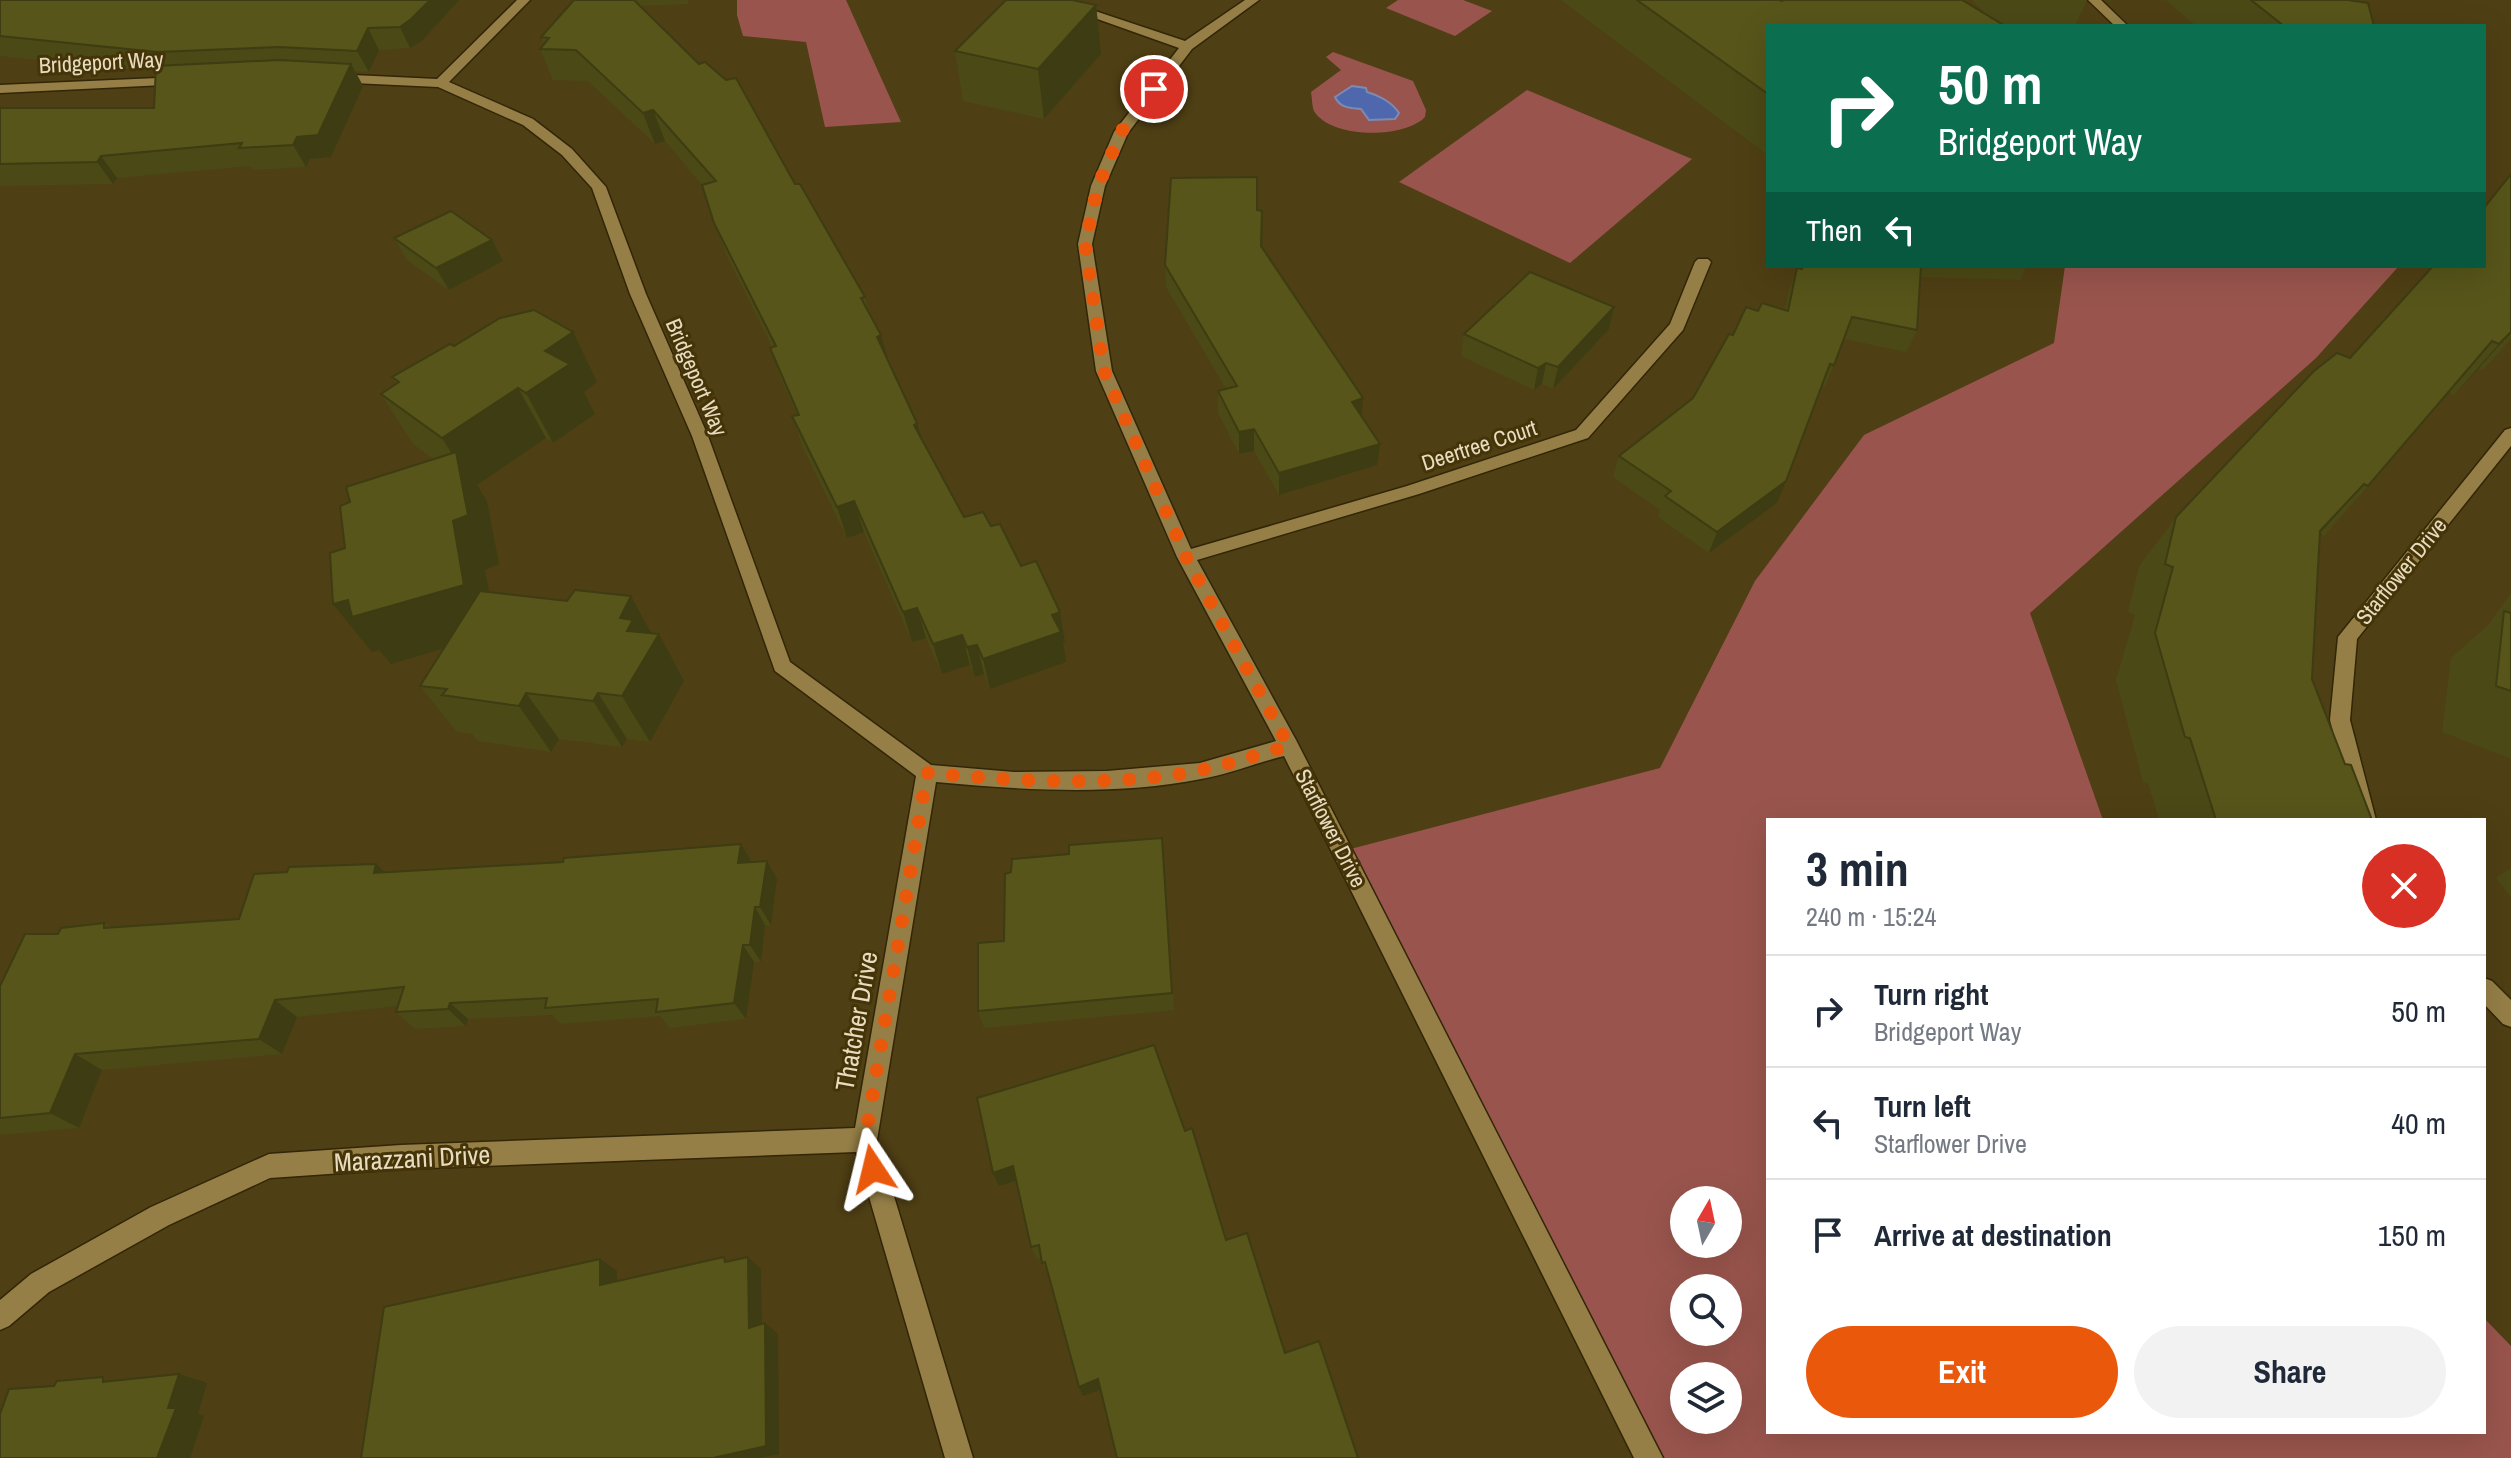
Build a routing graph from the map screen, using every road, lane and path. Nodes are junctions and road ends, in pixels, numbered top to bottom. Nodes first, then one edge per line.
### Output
1 (524, 0) edge
2 (1050, 0) edge
3 (1253, 0) edge
4 (2094, 0) edge
5 (2120, 24) edge
6 (1187, 46) junction
7 (307, 76) edge
8 (200, 80) edge
9 (440, 83) junction
10 (0, 89) edge
11 (1703, 262) dead end
12 (2511, 434) edge
13 (1186, 557) junction
14 (1289, 746) junction
15 (927, 773) junction
16 (2365, 818) edge
17 (2486, 990) edge
18 (2511, 1016) edge
19 (865, 1140) junction
20 (0, 1317) edge
21 (959, 1458) edge
22 (1649, 1458) edge

1 - 9 street
2 - 6 street
3 - 6 street, Starflower Drive
4 - 5 street
6 - 13 street, Starflower Drive
7 - 9 street, Bridgeport Way
8 - 10 street, Bridgeport Way
9 - 15 street, Bridgeport Way
11 - 13 street, Deertree Court
12 - 16 street, Starflower Drive
13 - 14 street, Starflower Drive
14 - 15 street
14 - 22 street, Starflower Drive
15 - 19 street, Thatcher Drive
17 - 18 street
19 - 20 street, Marazzani Drive
19 - 21 street, Thatcher Drive

